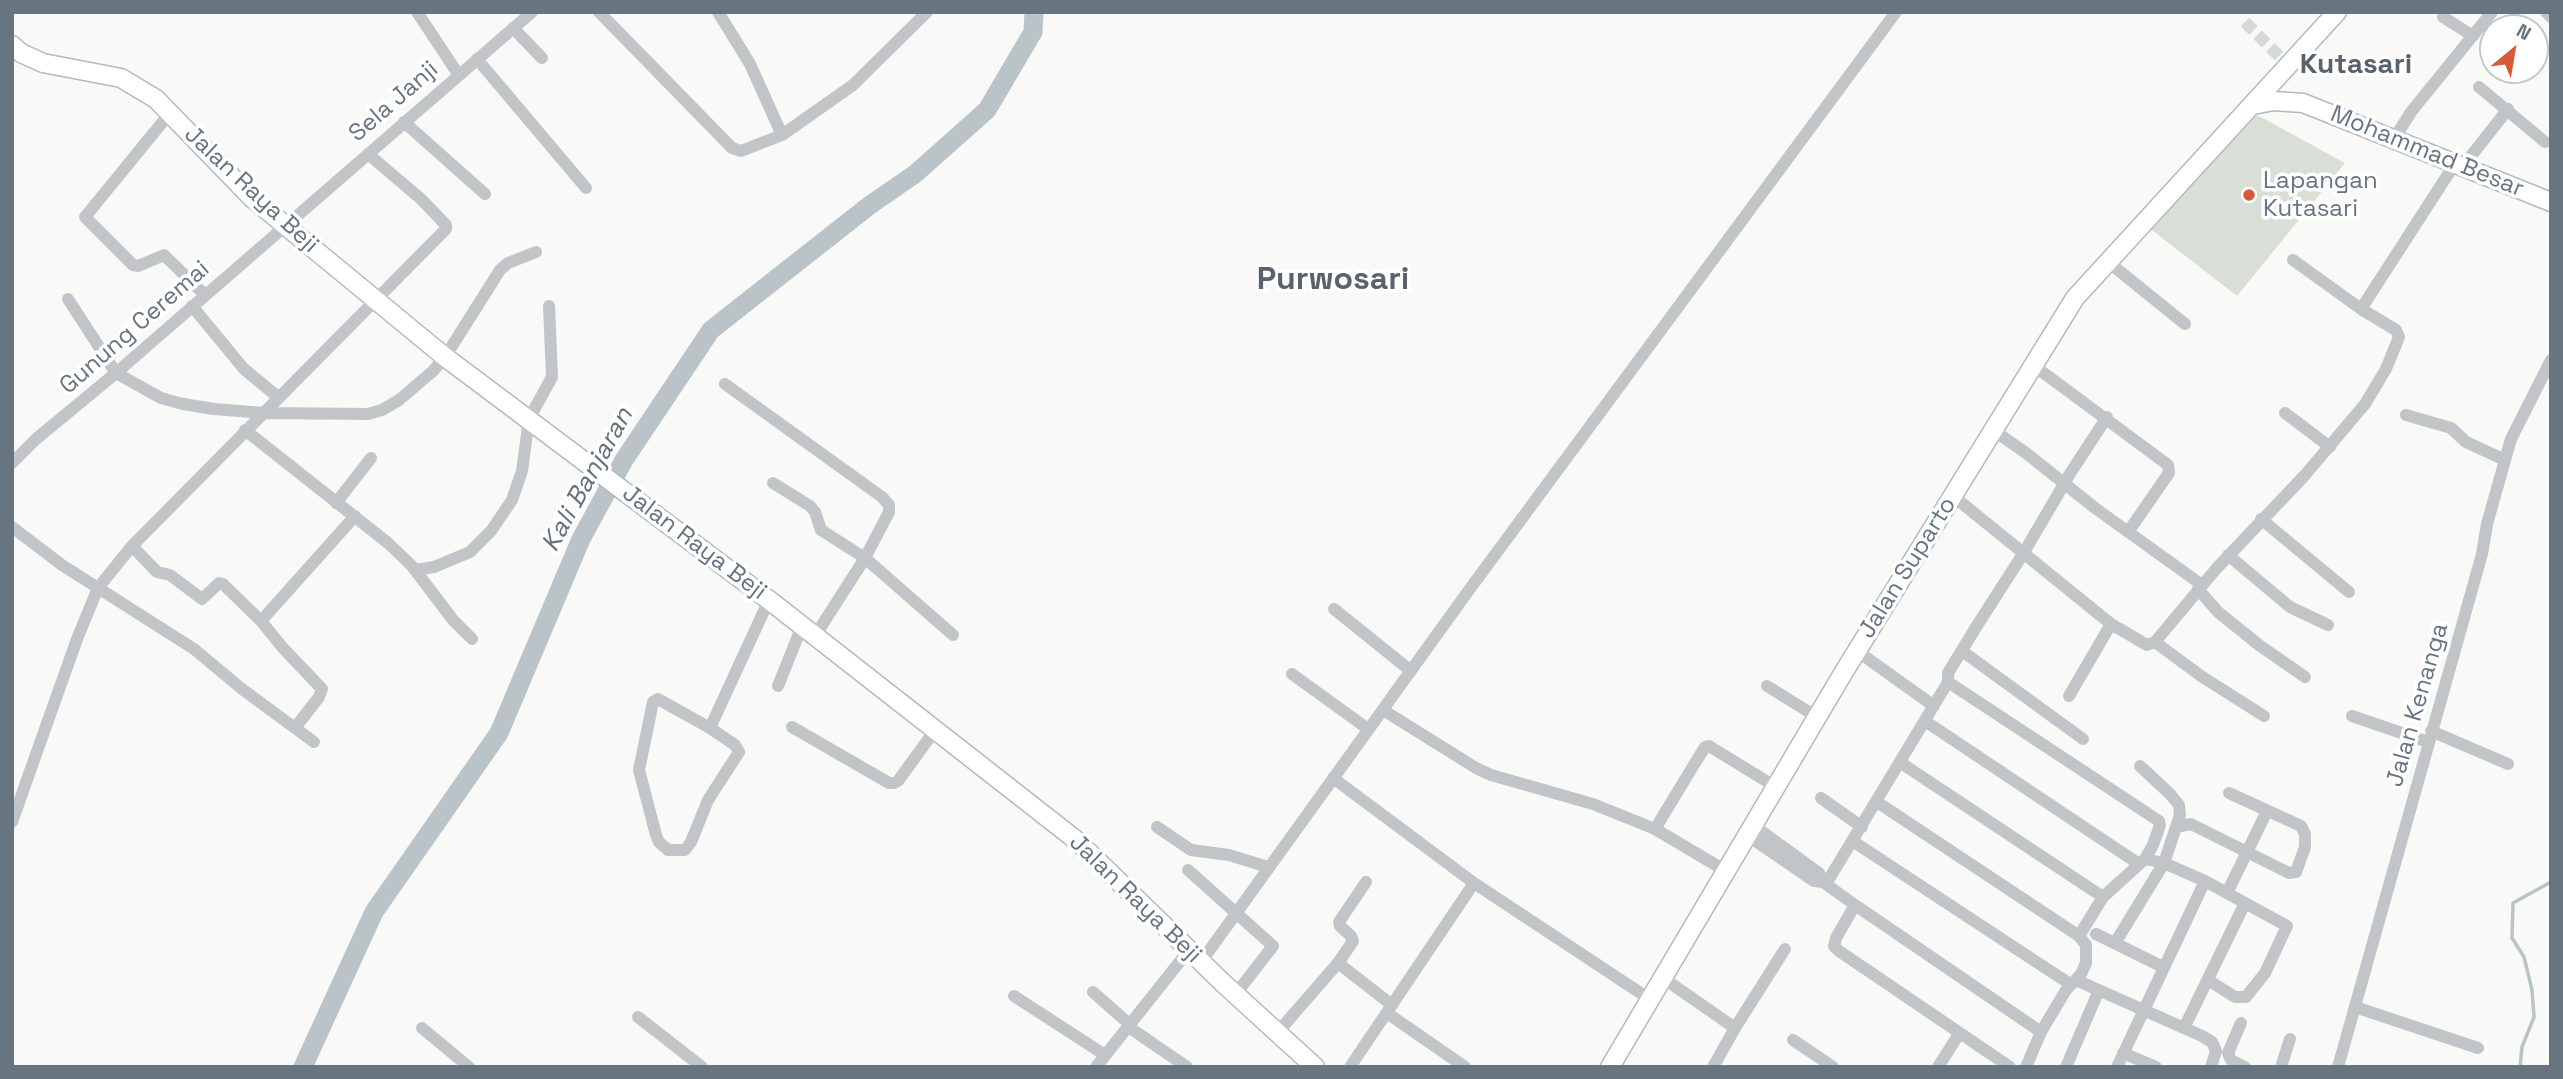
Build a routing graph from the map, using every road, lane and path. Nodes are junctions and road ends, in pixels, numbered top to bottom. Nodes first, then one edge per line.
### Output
1 (418, 12) edge
2 (532, 12) edge
3 (599, 12) edge
4 (718, 12) edge
5 (927, 12) edge
6 (1896, 12) edge
7 (2337, 12) edge
8 (2492, 12) edge
9 (2546, 12) edge
10 (2443, 17) dead end
11 (2551, 17) edge
12 (513, 28) junction
13 (2473, 36) junction
14 (15, 53) edge
15 (542, 58) dead end
16 (477, 59) junction
17 (2288, 65) junction
18 (458, 74) junction
19 (2479, 87) dead end
20 (2303, 103) junction
21 (2253, 105) junction
22 (2508, 109) junction
23 (170, 113) junction
24 (404, 122) junction
25 (782, 135) junction
26 (2395, 139) junction
27 (2545, 142) dead end
28 (368, 153) junction
29 (2460, 164) junction
30 (586, 188) dead end
31 (485, 194) dead end
32 (2551, 202) edge
33 (286, 226) junction
34 (536, 252) dead end
35 (2293, 260) dead end
36 (2107, 261) junction
37 (205, 295) junction
38 (68, 299) dead end
39 (376, 301) junction
40 (192, 306) junction
41 (549, 306) dead end
42 (2361, 309) junction
43 (2185, 324) dead end
44 (445, 357) junction
45 (2551, 360) edge
46 (2034, 365) junction
47 (116, 373) junction
48 (725, 384) dead end
49 (269, 407) junction
50 (2285, 413) dead end
51 (2406, 415) dead end
52 (2107, 417) junction
53 (529, 419) junction
54 (245, 430) junction
55 (1993, 430) junction
56 (2330, 447) junction
57 (371, 458) dead end
58 (2505, 460) junction
59 (12, 463) edge
60 (772, 483) dead end
61 (2064, 483) junction
62 (1953, 496) junction
63 (336, 503) junction
64 (355, 516) junction
65 (2262, 519) junction
66 (12, 527) edge
67 (2127, 532) junction
68 (132, 546) junction
69 (2023, 554) junction
70 (2228, 555) junction
71 (865, 558) junction
72 (415, 570) junction
73 (2200, 587) junction
74 (98, 588) junction
75 (2349, 592) dead end
76 (769, 600) junction
77 (1334, 610) dead end
78 (261, 621) junction
79 (2111, 624) junction
80 (2328, 625) dead end
81 (808, 631) junction
82 (953, 635) dead end
83 (472, 639) dead end
84 (2155, 642) junction
85 (1857, 651) junction
86 (1962, 651) junction
87 (1411, 671) junction
88 (1292, 674) dead end
89 (2305, 677) dead end
90 (1948, 682) junction
91 (778, 686) dead end
92 (1767, 686) dead end
93 (2069, 696) dead end
94 (1934, 706) junction
95 (1383, 710) junction
96 (2264, 716) dead end
97 (2352, 716) dead end
98 (1817, 718) junction
99 (1925, 721) junction
100 (295, 727) junction
101 (792, 727) dead end
102 (710, 728) junction
103 (1368, 729) junction
104 (935, 730) junction
105 (2429, 737) junction
106 (2083, 739) dead end
107 (314, 742) dead end
108 (1901, 763) junction
109 (2508, 764) dead end
110 (2140, 766) dead end
111 (1334, 778) junction
112 (1776, 787) junction
113 (2229, 793) dead end
114 (1821, 798) dead end
115 (1877, 802) junction
116 (2267, 811) junction
117 (12, 822) edge
118 (1157, 827) dead end
119 (1862, 827) junction
120 (2176, 827) junction
121 (1655, 829) junction
122 (1750, 830) junction
123 (1854, 842) junction
124 (2248, 851) junction
125 (2142, 861) junction
126 (2164, 863) junction
127 (1268, 867) junction
128 (1188, 870) dead end
129 (1726, 871) junction
130 (2205, 881) junction
131 (1366, 882) dead end
132 (1474, 883) junction
133 (1825, 883) junction
134 (2227, 893) junction
135 (2103, 897) junction
136 (2245, 903) junction
137 (1855, 905) junction
138 (1234, 914) junction
139 (2096, 934) dead end
140 (2078, 936) junction
141 (2115, 943) junction
142 (1785, 949) dead end
143 (1195, 956) junction
144 (1338, 963) junction
145 (2163, 967) junction
146 (1663, 978) junction
147 (2208, 980) junction
148 (2073, 982) junction
149 (2099, 990) junction
150 (1093, 992) dead end
151 (1235, 995) junction
152 (1014, 996) dead end
153 (1651, 1000) junction
154 (2355, 1007) junction
155 (2143, 1008) junction
156 (1390, 1009) junction
157 (638, 1017) dead end
158 (2241, 1023) dead end
159 (1130, 1026) junction
160 (2185, 1027) junction
161 (422, 1028) dead end
162 (1735, 1028) junction
163 (1278, 1032) junction
164 (2041, 1032) junction
165 (1959, 1034) junction
166 (2290, 1039) dead end
167 (1793, 1040) dead end
168 (2477, 1048) dead end
169 (2123, 1053) junction
170 (1105, 1055) junction
171 (469, 1067) edge
172 (702, 1067) edge
173 (1096, 1067) edge
174 (1187, 1067) edge
175 (1315, 1067) edge
176 (1350, 1067) edge
177 (1465, 1067) edge
178 (1610, 1067) edge
179 (1713, 1067) edge
180 (1833, 1067) edge
181 (1938, 1067) edge
182 (2010, 1067) edge
183 (2026, 1067) edge
184 (2066, 1067) edge
185 (2117, 1067) edge
186 (2156, 1067) edge
187 (2211, 1067) edge
188 (2245, 1067) edge
189 (2281, 1067) edge
190 (2338, 1067) edge

1 - 18 street
2 - 12 street, Sela Janji
3 - 25 street
4 - 25 street
5 - 25 street
6 - 87 street
7 - 17 street, Jalan Suparto
8 - 13 street
9 - 11 street
10 - 13 street
12 - 15 street
12 - 16 street, Sela Janji
13 - 26 street
14 - 23 street, Jalan Raya Beji
16 - 18 street, Sela Janji
16 - 30 street
17 - 20 street
17 - 21 street, Jalan Suparto
18 - 24 street, Sela Janji
19 - 22 street
20 - 21 street, Mohammad Besar
20 - 26 street, Mohammad Besar
21 - 36 street, Jalan Suparto
22 - 27 street
22 - 29 street
23 - 33 street, Jalan Raya Beji
23 - 37 street
24 - 28 street, Sela Janji
24 - 31 street
26 - 29 street, Mohammad Besar
28 - 33 street, Sela Janji
28 - 39 street
29 - 32 street, Mohammad Besar
29 - 42 street
33 - 37 street, Gunung Ceremai
33 - 39 street, Jalan Raya Beji
34 - 44 street
35 - 42 street
36 - 43 street
36 - 46 street, Jalan Suparto
37 - 40 street, Gunung Ceremai
38 - 47 street
39 - 44 street, Jalan Raya Beji
39 - 49 street
40 - 47 street, Gunung Ceremai
40 - 49 street
41 - 53 street
42 - 56 street
44 - 49 street
44 - 53 street, Jalan Raya Beji
45 - 58 street, Jalan Kenanga
46 - 52 street
46 - 55 street, Jalan Suparto
47 - 49 street
47 - 59 street, Gunung Ceremai
48 - 71 street
49 - 54 street
50 - 56 street
51 - 58 street
52 - 61 street
52 - 67 street
53 - 72 street
53 - 76 street, Jalan Raya Beji
54 - 63 street
54 - 68 street
55 - 61 street
55 - 62 street, Jalan Suparto
56 - 65 street
57 - 63 street
58 - 105 street, Jalan Kenanga
60 - 71 street
61 - 67 street
61 - 69 street
62 - 69 street
62 - 85 street, Jalan Suparto
63 - 64 street
64 - 72 street
64 - 78 street
65 - 70 street
65 - 75 street
66 - 74 street
67 - 73 street
68 - 74 street
68 - 78 street
69 - 79 street
69 - 86 street
70 - 73 street
70 - 80 street
71 - 81 street
71 - 82 street
72 - 83 street
73 - 84 street
73 - 89 street
74 - 100 street
74 - 117 street
76 - 81 street, Jalan Raya Beji
76 - 102 street
77 - 87 street
78 - 100 street
79 - 84 street
79 - 93 street
81 - 91 street
81 - 104 street, Jalan Raya Beji
84 - 96 street
85 - 94 street
85 - 98 street, Jalan Suparto
86 - 90 street
86 - 106 street
87 - 95 street
88 - 103 street
90 - 94 street
90 - 125 street
92 - 98 street
94 - 99 street
95 - 103 street
95 - 121 street
97 - 105 street
98 - 112 street, Jalan Suparto
99 - 108 street
99 - 125 street
100 - 107 street
101 - 104 street
102 - 102 street
103 - 111 street
104 - 143 street, Jalan Raya Beji
105 - 109 street
105 - 154 street, Jalan Kenanga
108 - 115 street
108 - 135 street
110 - 120 street
111 - 127 street
111 - 132 street
112 - 121 street
112 - 122 street, Jalan Suparto
113 - 116 street
114 - 119 street
115 - 119 street
115 - 140 street
116 - 124 street
116 - 124 street
118 - 127 street
119 - 123 street
120 - 124 street
120 - 126 street
121 - 129 street
122 - 129 street, Jalan Suparto
122 - 133 street
123 - 133 street
123 - 148 street
124 - 134 street
125 - 126 street
125 - 135 street
126 - 130 street
126 - 141 street
127 - 138 street
128 - 138 street
129 - 146 street, Jalan Suparto
130 - 134 street
130 - 145 street
131 - 144 street
132 - 153 street
132 - 156 street
133 - 137 street
134 - 136 street
135 - 140 street
136 - 147 street
136 - 147 street
137 - 164 street
137 - 165 street
138 - 143 street
138 - 151 street
139 - 141 street
140 - 148 street
141 - 145 street
142 - 162 street
143 - 151 street, Jalan Raya Beji
143 - 159 street
144 - 156 street
144 - 163 street
145 - 155 street
146 - 153 street, Jalan Suparto
146 - 162 street
147 - 160 street
148 - 149 street
148 - 164 street
149 - 155 street
149 - 184 street
150 - 159 street
151 - 163 street, Jalan Raya Beji
152 - 170 street
153 - 178 street, Jalan Suparto
154 - 168 street
154 - 190 street, Jalan Kenanga
155 - 160 street
155 - 169 street
156 - 176 street
156 - 177 street
157 - 172 street
158 - 188 street
159 - 170 street
159 - 174 street
160 - 187 street
161 - 171 street
162 - 179 street
163 - 175 street, Jalan Raya Beji
164 - 183 street
165 - 181 street
165 - 182 street
166 - 189 street
167 - 180 street
169 - 185 street
169 - 186 street
170 - 173 street

